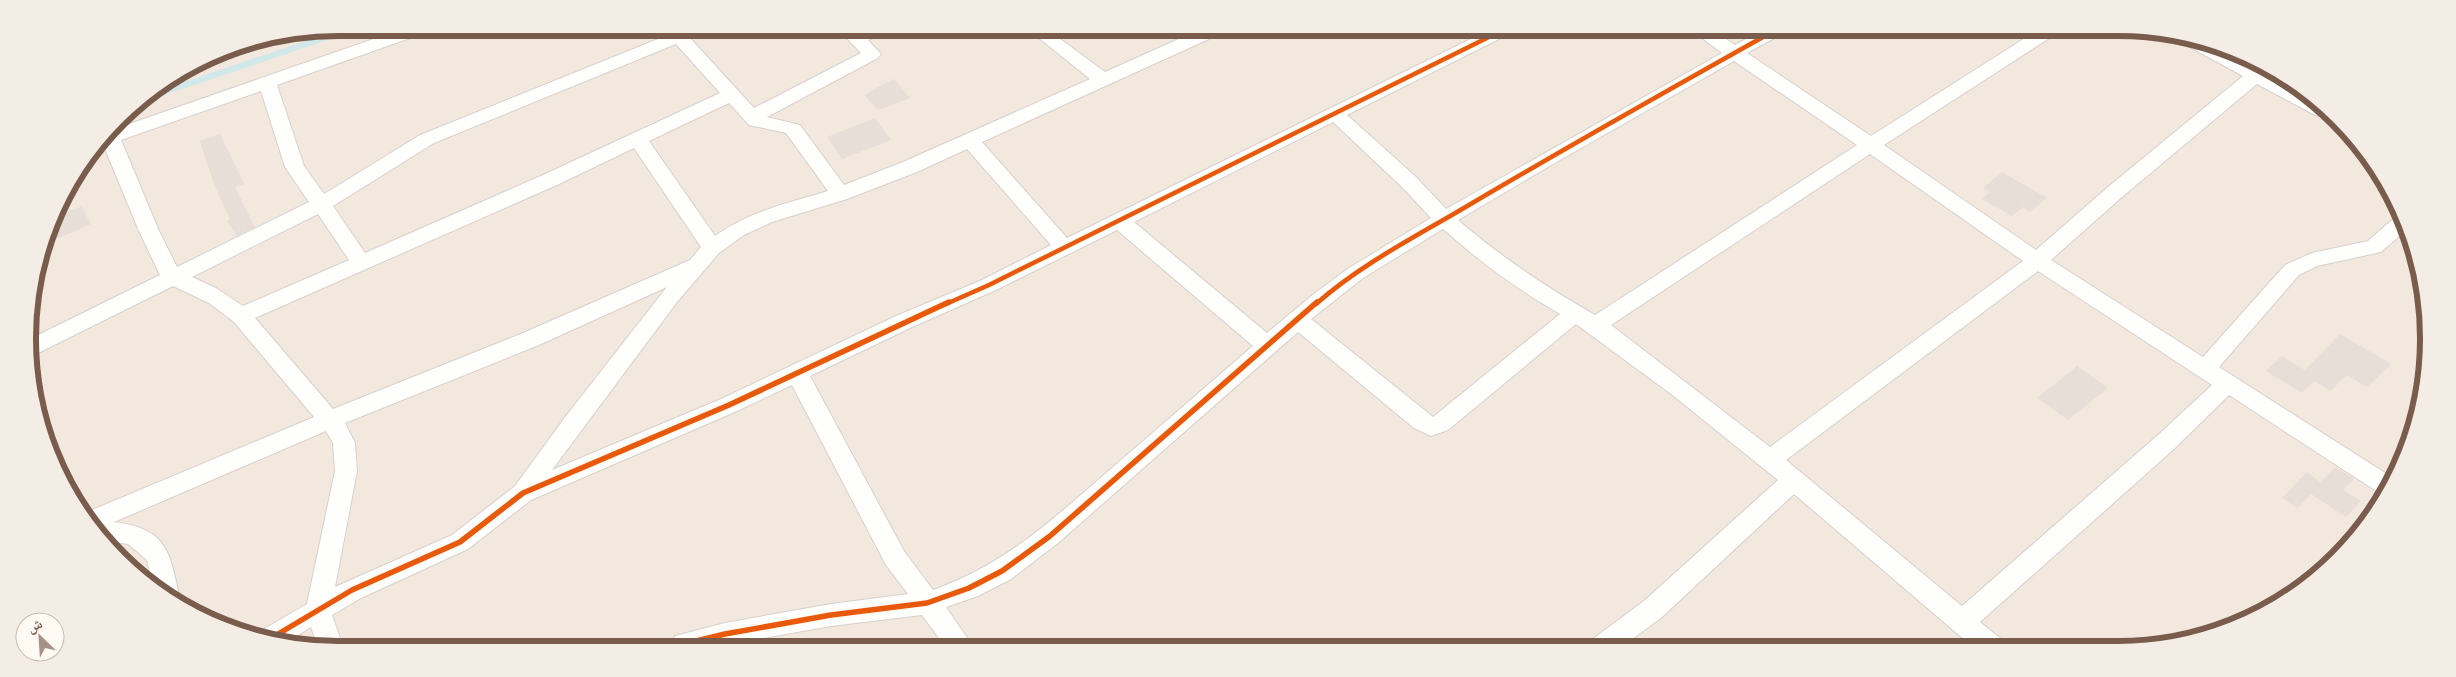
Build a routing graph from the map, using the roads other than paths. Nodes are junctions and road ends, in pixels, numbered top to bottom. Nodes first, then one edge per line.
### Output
1 (398, 36) edge
2 (668, 36) edge
3 (678, 36) edge
4 (854, 36) edge
5 (1044, 36) edge
6 (1200, 36) edge
7 (1491, 36) edge
8 (1709, 36) edge
9 (1765, 36) edge
10 (2040, 36) edge
11 (1735, 54) junction
12 (2225, 56) edge
13 (2259, 72) edge
14 (1102, 79) junction
15 (267, 82) junction
16 (730, 94) junction
17 (2296, 95) edge
18 (1336, 115) junction
19 (751, 117) junction
20 (114, 136) edge
21 (637, 138) junction
22 (110, 140) edge
23 (971, 141) junction
24 (1871, 146) junction
25 (840, 194) junction
26 (322, 204) junction
27 (1445, 220) junction
28 (1120, 221) junction
29 (2398, 226) edge
30 (1065, 248) junction
31 (705, 256) junction
32 (2037, 261) junction
33 (361, 262) junction
34 (172, 278) junction
35 (1575, 313) junction
36 (241, 316) junction
37 (1298, 320) junction
38 (1596, 325) junction
39 (36, 345) edge
40 (1268, 346) junction
41 (2205, 369) junction
42 (797, 373) junction
43 (2228, 383) junction
44 (331, 419) junction
45 (1770, 460) junction
46 (1794, 480) junction
47 (2383, 483) edge
48 (523, 493) junction
49 (97, 519) edge
50 (105, 530) edge
51 (165, 586) edge
52 (927, 603) junction
53 (318, 611) junction
54 (1962, 622) junction
55 (278, 634) edge
56 (329, 641) edge
57 (696, 641) edge
58 (955, 641) edge
59 (1610, 641) edge
60 (1985, 641) edge

1 - 15 street
2 - 26 street
3 - 16 street
4 - 19 street
5 - 14 street
6 - 14 street
7 - 18 street
8 - 11 street
9 - 11 street
10 - 24 street
11 - 24 street
11 - 27 street
12 - 13 street
13 - 17 street
13 - 32 street
14 - 23 street
15 - 20 street
15 - 26 street
16 - 19 street
16 - 21 street
18 - 27 street
18 - 28 street
19 - 25 street
21 - 31 street
21 - 33 street
22 - 34 street
23 - 25 street
23 - 30 street
24 - 32 street
24 - 38 street
25 - 31 street
26 - 33 street
26 - 34 street
27 - 35 street
27 - 37 street
28 - 30 street
28 - 40 street
29 - 41 street
30 - 42 street
31 - 44 street
31 - 48 street
32 - 41 street
32 - 45 street
33 - 36 street
34 - 36 street
34 - 39 street
35 - 37 street
35 - 38 street
36 - 44 street
37 - 40 street
38 - 45 street
40 - 52 street
41 - 43 street
42 - 48 street
42 - 52 street
43 - 47 street
43 - 54 street
44 - 49 street
44 - 53 street
45 - 46 street
46 - 54 street
46 - 59 street
48 - 53 street
50 - 51 street
52 - 57 street
52 - 58 street
53 - 55 street
53 - 56 street
54 - 60 street

